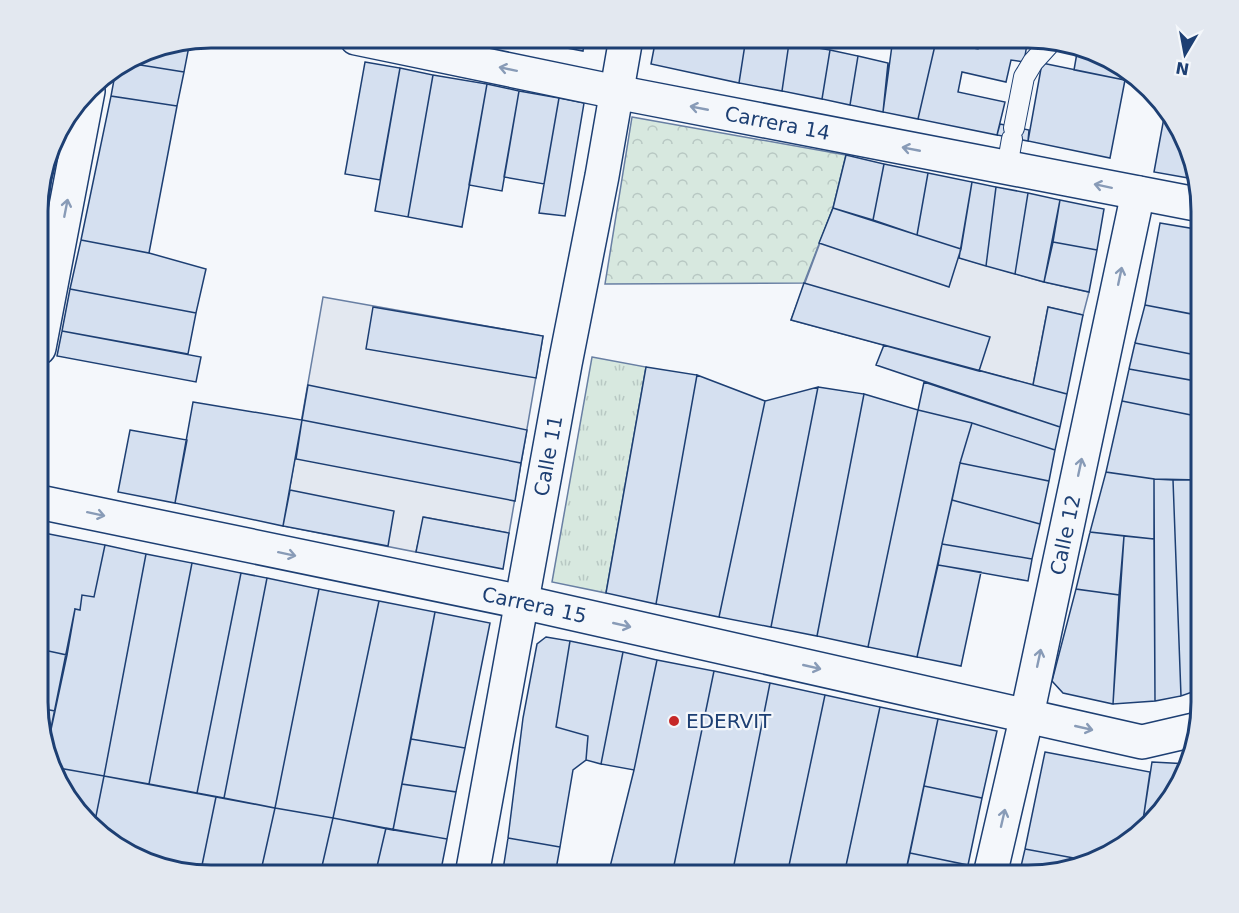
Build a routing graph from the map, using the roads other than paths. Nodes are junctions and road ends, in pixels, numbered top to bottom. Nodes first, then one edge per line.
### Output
1 (404, 48) edge
2 (624, 48) edge
3 (1045, 49) edge
4 (616, 92) junction
5 (85, 109) edge
6 (1011, 145) junction
7 (1138, 193) junction
8 (1191, 203) edge
9 (48, 301) edge
10 (48, 504) edge
11 (522, 602) junction
12 (1027, 715) junction
13 (1188, 731) edge
14 (474, 865) edge
15 (993, 865) edge

4 -> 1 main road, Carrera 14
2 - 4 main road, Calle 11
3 - 6 lane
6 -> 4 main road, Carrera 14
4 - 11 main road, Calle 11
9 -> 5 main road
7 -> 6 main road, Carrera 14
7 - 8 main road, Carrera 14
12 -> 7 main road, Calle 12
10 -> 11 main road, Carrera 15
11 -> 12 main road, Carrera 15
11 - 14 main road, Calle 11
12 -> 13 main road, Carrera 15
15 -> 12 main road, Calle 12

